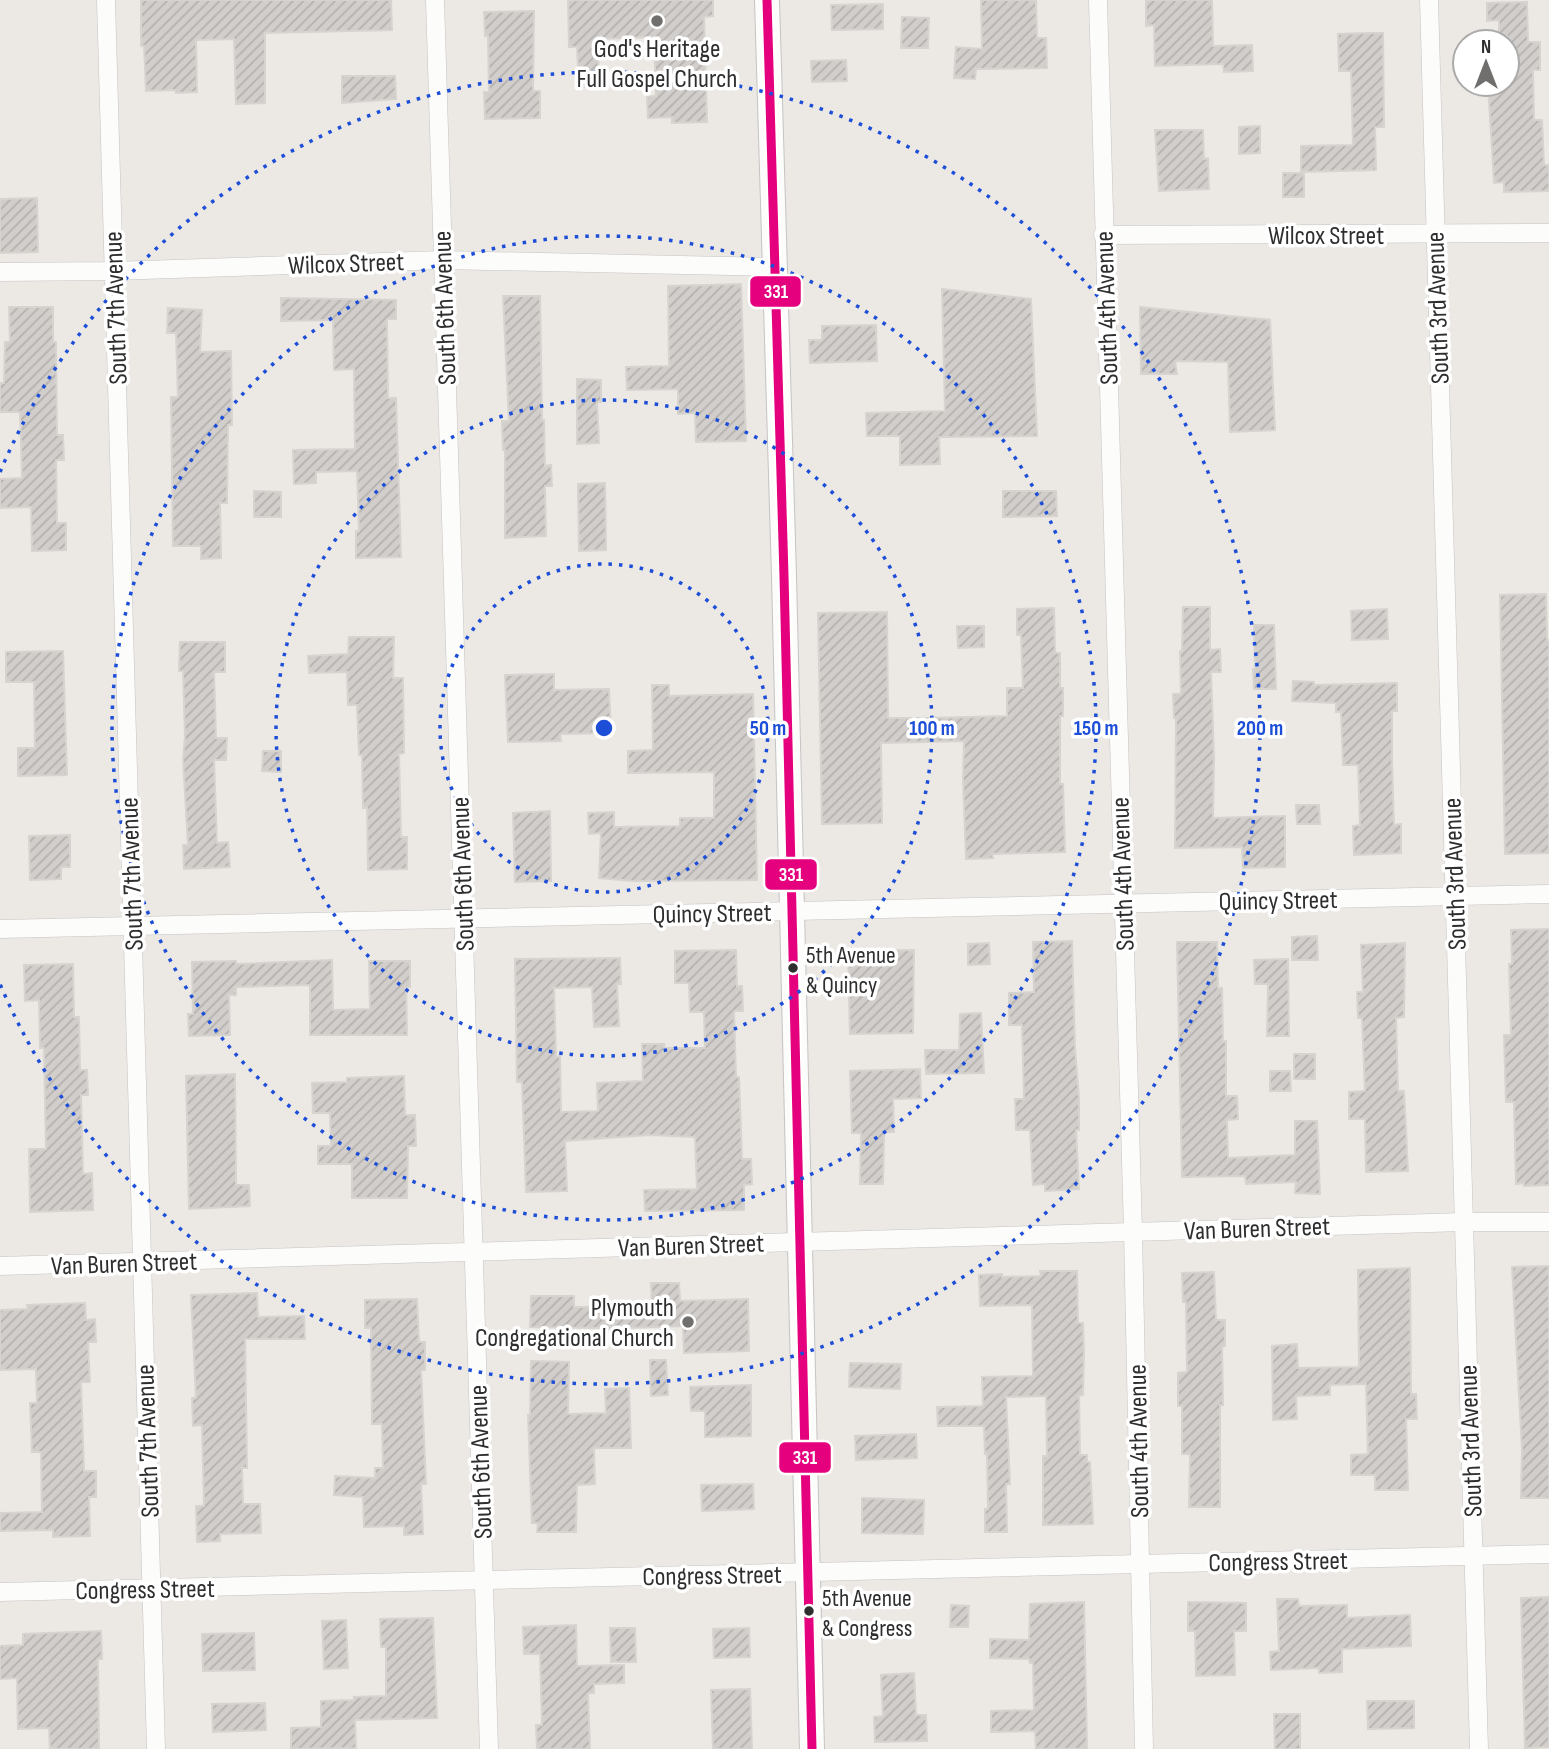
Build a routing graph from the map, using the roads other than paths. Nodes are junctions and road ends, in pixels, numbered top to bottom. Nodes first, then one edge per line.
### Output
1 (106, 0) edge
2 (435, 0) edge
3 (767, 0) edge
4 (1098, 0) edge
5 (1429, 0) edge
6 (1549, 233) edge
7 (1435, 234) junction
8 (1103, 235) junction
9 (443, 260) junction
10 (775, 267) junction
11 (113, 271) junction
12 (0, 272) edge
13 (1549, 894) edge
14 (1455, 897) junction
15 (1123, 904) junction
16 (792, 911) junction
17 (463, 918) junction
18 (132, 926) junction
19 (0, 929) edge
20 (1464, 1222) junction
21 (1549, 1222) edge
22 (1133, 1232) junction
23 (800, 1242) junction
24 (474, 1252) junction
25 (142, 1262) junction
26 (0, 1266) edge
27 (1549, 1554) edge
28 (1474, 1556) junction
29 (1140, 1564) junction
30 (808, 1572) junction
31 (483, 1580) junction
32 (152, 1588) junction
33 (0, 1592) edge
34 (156, 1749) edge
35 (489, 1749) edge
36 (812, 1749) edge
37 (1144, 1749) edge
38 (1479, 1749) edge

1 - 11 street, South 7th Avenue
2 - 9 street, South 6th Avenue
3 - 10 street
4 - 8 street, South 4th Avenue
5 - 7 street, South 3rd Avenue
6 - 7 street, Wilcox Street
7 - 8 street, Wilcox Street
7 - 14 street, South 3rd Avenue
8 - 15 street, South 4th Avenue
9 - 10 street, Wilcox Street
9 - 11 street, Wilcox Street
9 - 17 street, South 6th Avenue
10 - 16 street
11 - 12 street, Wilcox Street
11 - 18 street, South 7th Avenue
13 - 14 street, Quincy Street
14 - 15 street, Quincy Street
14 - 20 street, South 3rd Avenue
15 - 16 street, Quincy Street
15 - 22 street, South 4th Avenue
16 - 17 street, Quincy Street
16 - 23 street
17 - 18 street, Quincy Street
17 - 24 street, South 6th Avenue
18 - 19 street, Quincy Street
18 - 25 street, South 7th Avenue
20 - 21 street, Van Buren Street
20 - 22 street, Van Buren Street
20 - 28 street, South 3rd Avenue
22 - 23 street, Van Buren Street
22 - 29 street, South 4th Avenue
23 - 24 street, Van Buren Street
23 - 30 street
24 - 25 street, Van Buren Street
24 - 31 street, South 6th Avenue
25 - 26 street, Van Buren Street
25 - 32 street, South 7th Avenue
27 - 28 street, Congress Street
28 - 29 street, Congress Street
28 - 38 street, South 3rd Avenue
29 - 30 street, Congress Street
29 - 37 street, South 4th Avenue
30 - 31 street, Congress Street
30 - 36 street
31 - 32 street, Congress Street
31 - 35 street, South 6th Avenue
32 - 33 street, Congress Street
32 - 34 street, South 7th Avenue

